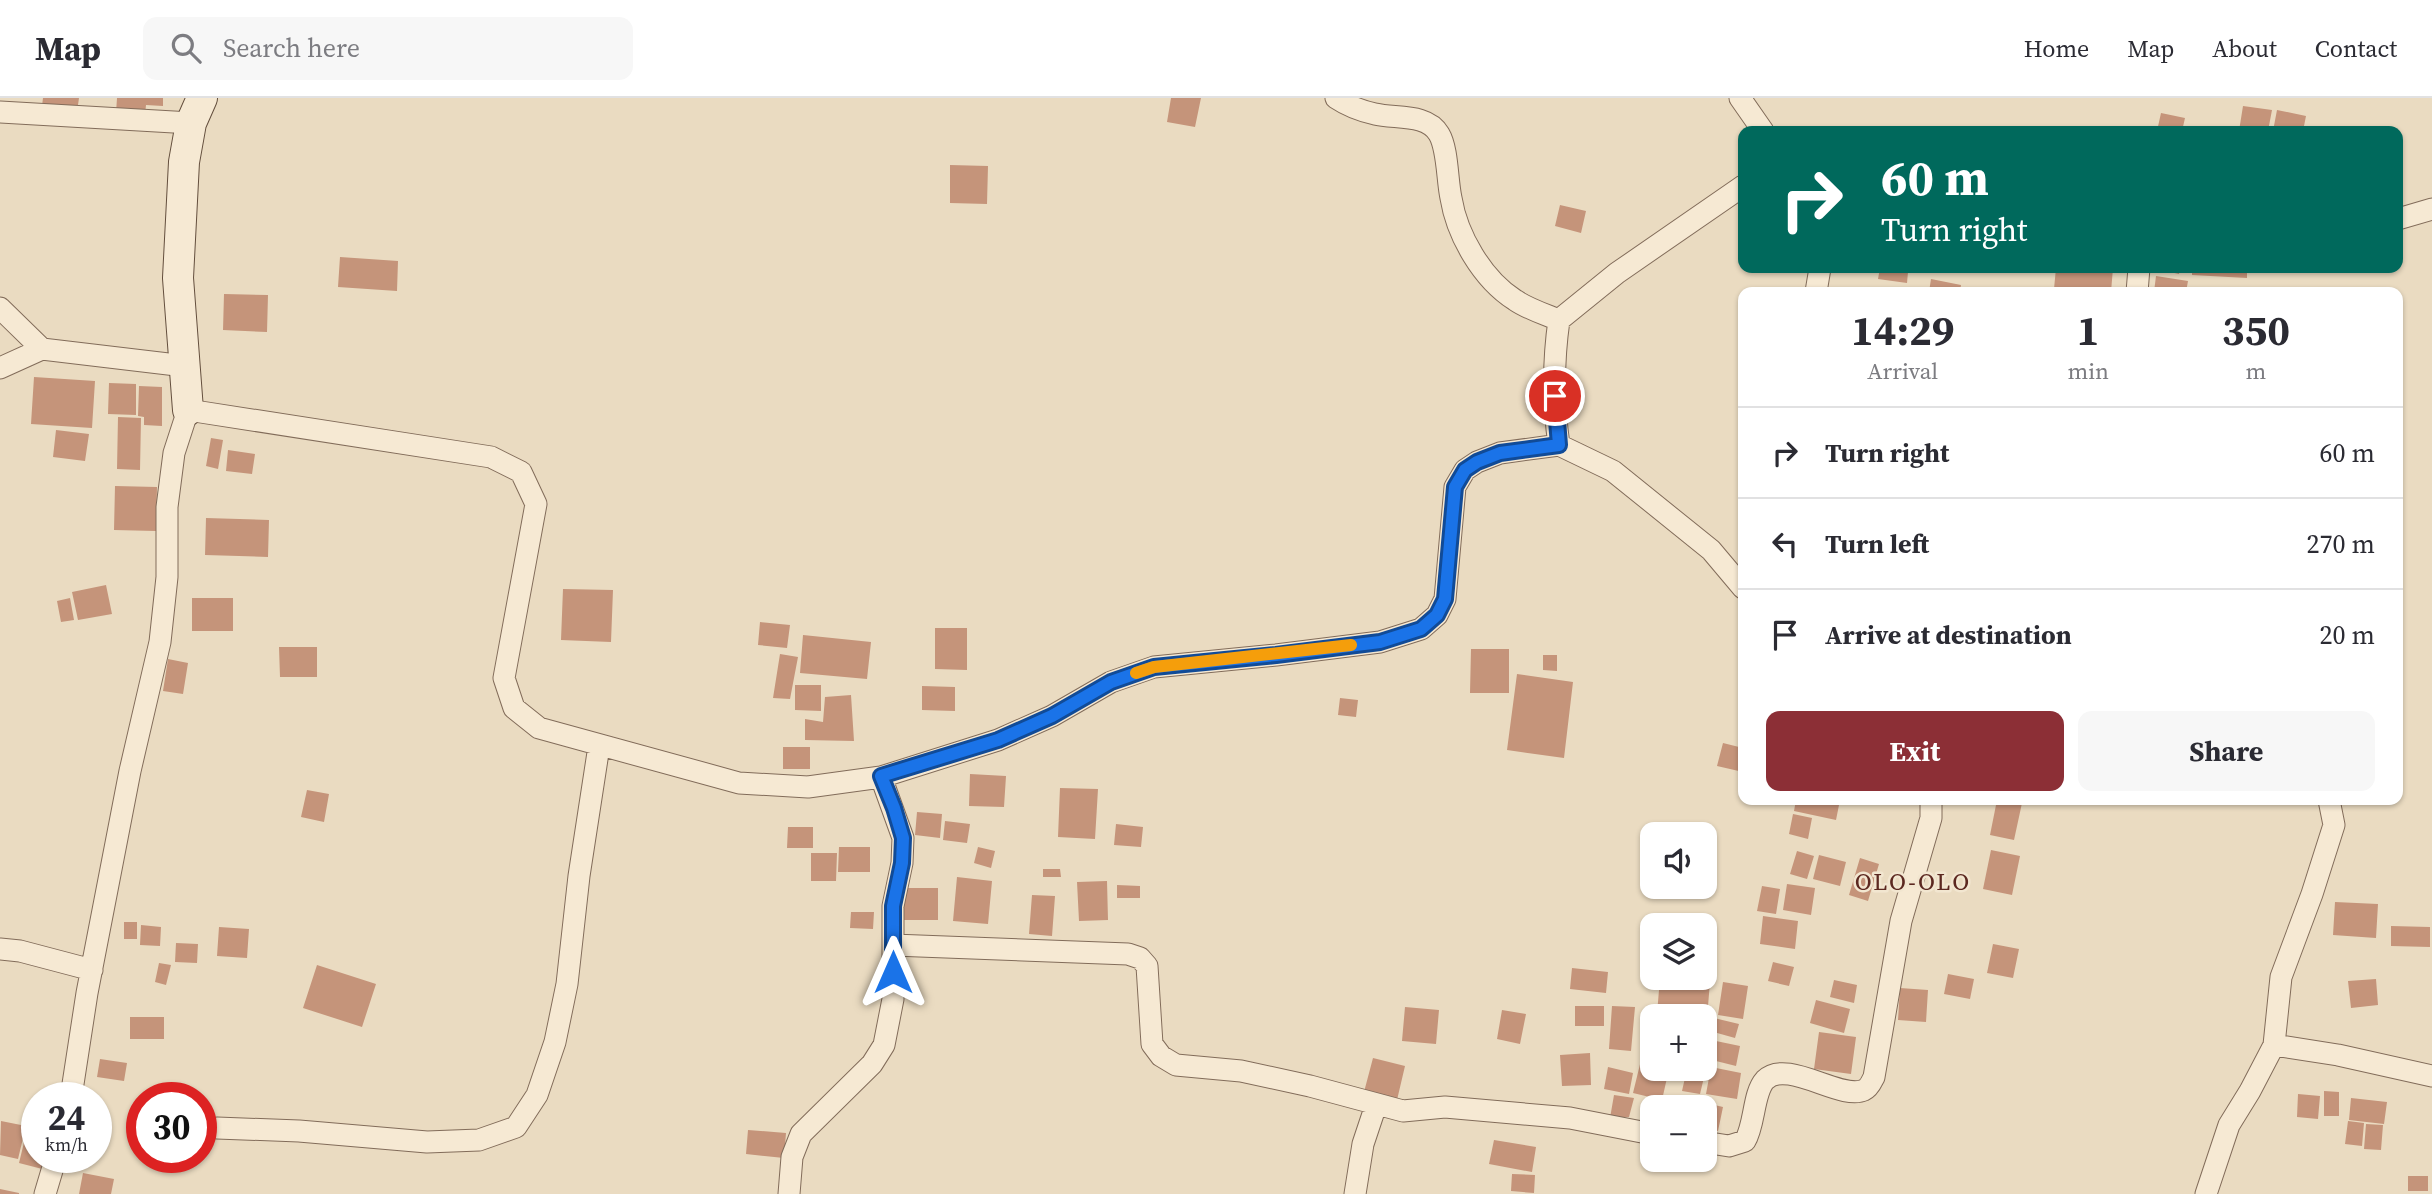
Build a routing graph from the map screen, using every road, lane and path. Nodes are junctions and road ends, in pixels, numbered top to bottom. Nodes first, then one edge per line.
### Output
1 (1336, 98) edge
2 (1740, 98) edge
3 (196, 110) edge
4 (0, 112) edge
5 (1760, 126) edge
6 (1738, 189) edge
7 (2432, 209) edge
8 (2403, 218) edge
9 (0, 308) edge
10 (1559, 320) junction
11 (42, 349) junction
12 (185, 366) junction
13 (0, 368) edge
14 (188, 410) junction
15 (1559, 445) junction
16 (1738, 582) edge
17 (599, 746) junction
18 (881, 776) junction
19 (1931, 805) edge
20 (2330, 805) edge
21 (893, 945) junction
22 (0, 949) edge
23 (92, 970) junction
24 (2274, 1045) junction
25 (2432, 1076) edge
26 (73, 1082) edge
27 (1376, 1105) junction
28 (217, 1128) dead end
29 (1640, 1132) edge
30 (1717, 1144) edge
31 (51, 1173) edge
32 (45, 1194) edge
33 (789, 1194) edge
34 (1354, 1194) edge
35 (2206, 1194) edge

1 - 10 street
2 - 5 street
3 - 4 street
3 - 12 street
6 - 10 street
7 - 8 street
9 - 11 street
10 - 15 street
11 - 12 street
11 - 13 street
12 - 14 street
14 - 17 street
14 - 23 street
15 - 16 street
15 - 18 street
17 - 18 street
17 - 28 street
18 - 21 street
19 - 30 street
20 - 24 street
21 - 27 street
21 - 33 street
22 - 23 street
23 - 26 street
24 - 25 street
24 - 35 street
27 - 29 street
27 - 34 street
31 - 32 street

